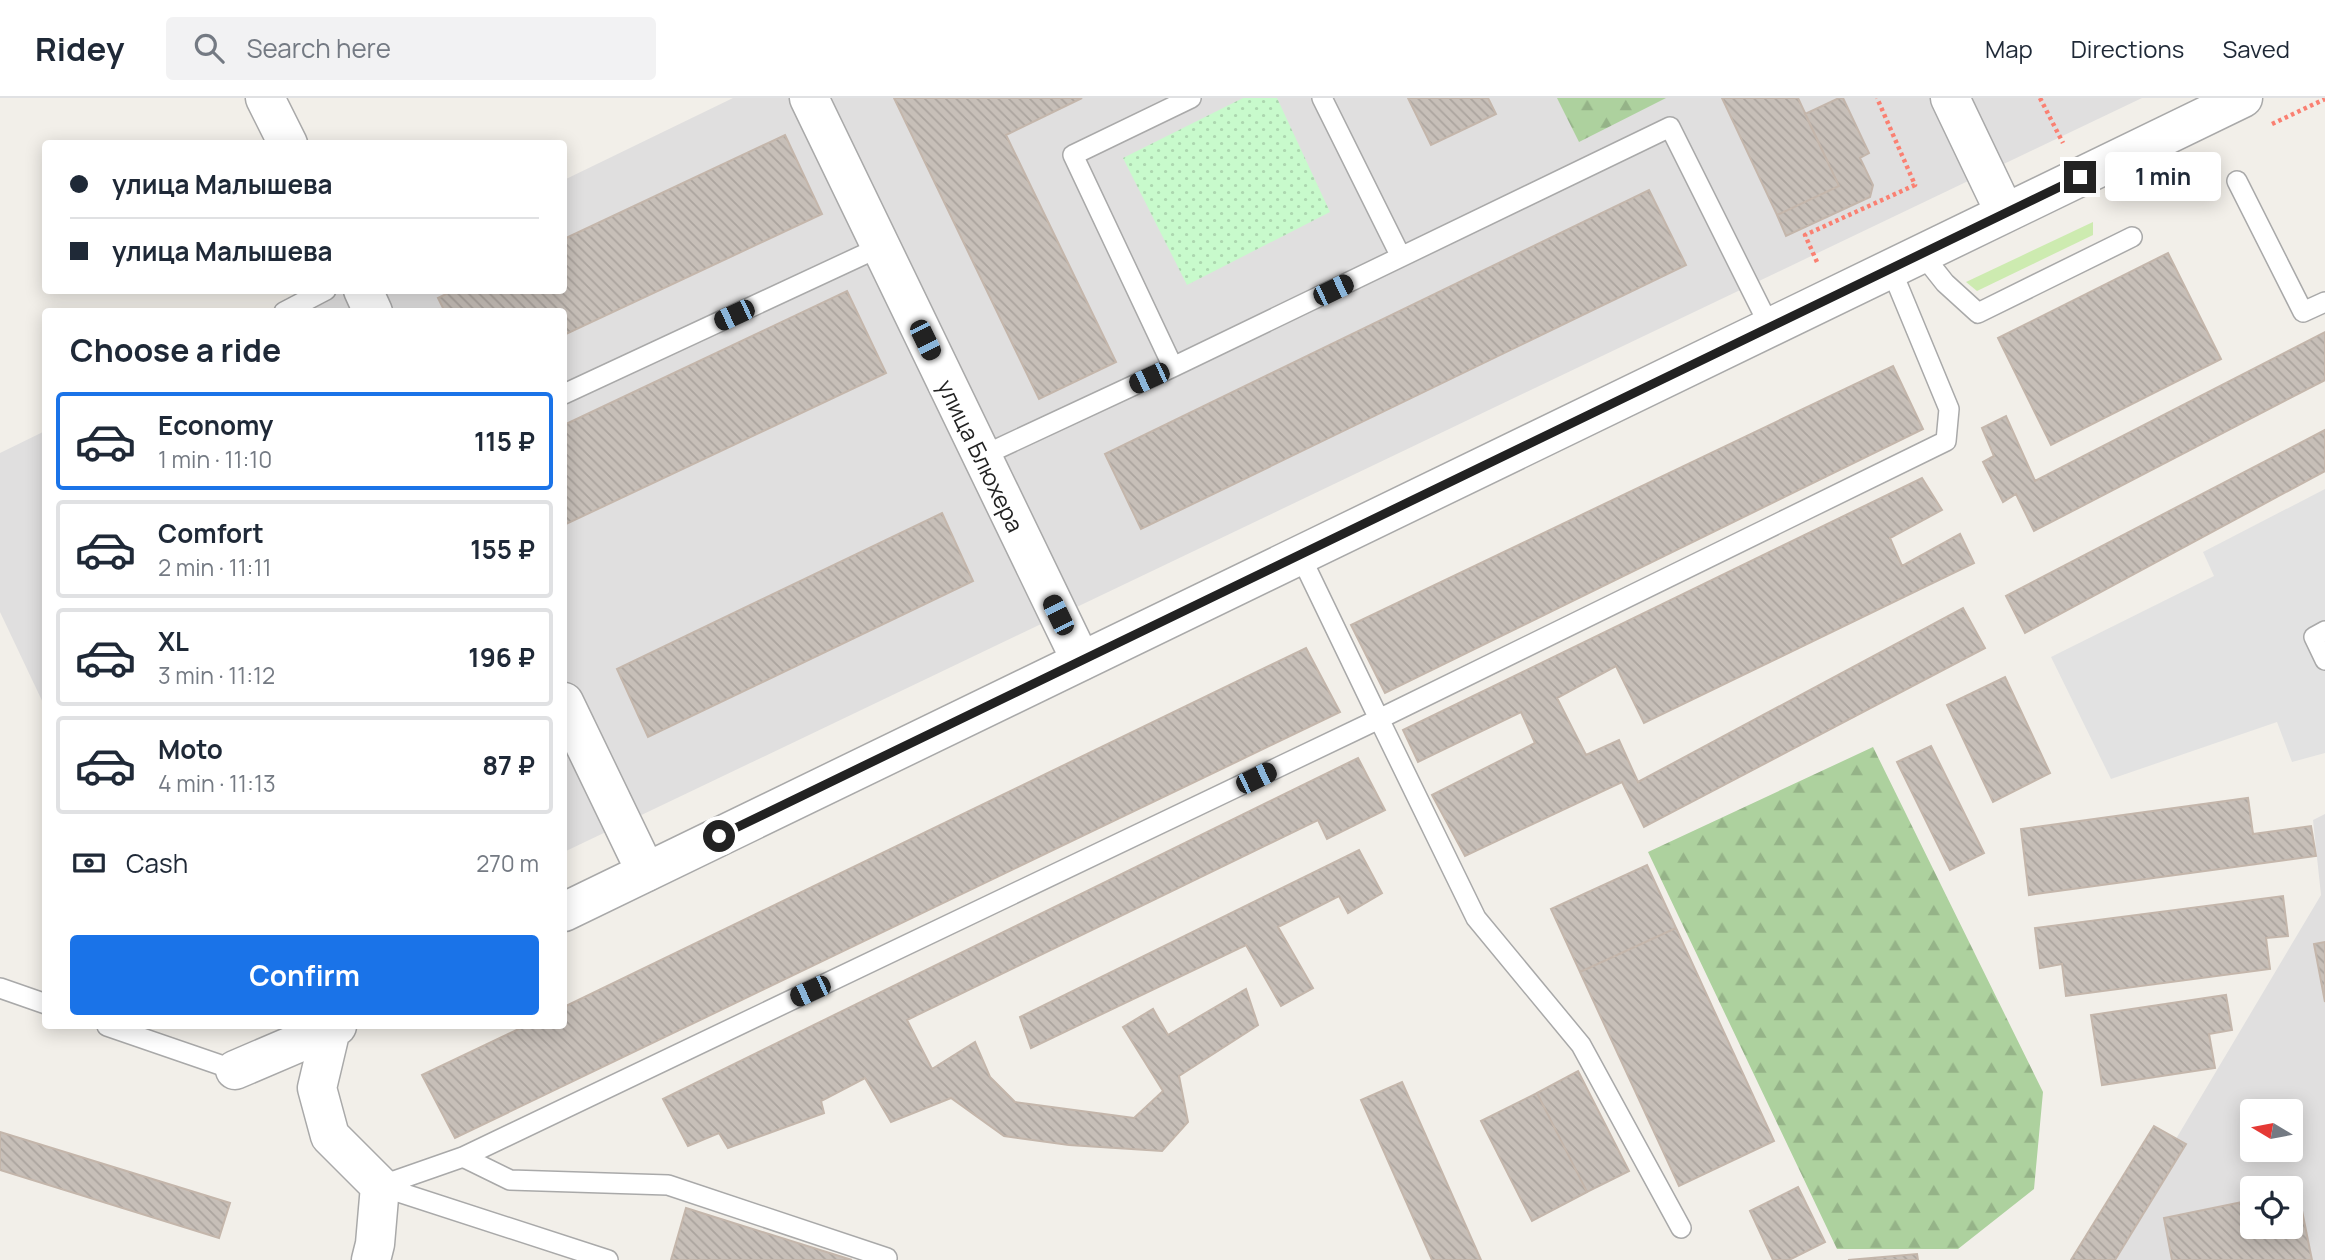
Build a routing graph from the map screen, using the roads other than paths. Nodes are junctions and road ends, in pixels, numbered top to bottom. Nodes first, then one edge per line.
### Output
1 (265, 98) edge
2 (809, 98) edge
3 (1191, 98) edge
4 (1322, 98) edge
5 (1950, 98) edge
6 (2243, 98) edge
7 (286, 140) edge
8 (2237, 181) dead end
9 (2005, 213) junction
10 (2132, 237) dead end
11 (880, 247) junction
12 (1401, 257) junction
13 (1906, 261) junction
14 (318, 294) edge
15 (2325, 302) edge
16 (292, 308) edge
17 (1770, 327) junction
18 (1173, 367) junction
19 (567, 393) edge
20 (980, 457) junction
21 (1300, 555) junction
22 (2325, 631) edge
23 (2325, 660) edge
24 (1080, 661) junction
25 (567, 708) edge
26 (1379, 719) junction
27 (646, 872) junction
28 (567, 911) edge
29 (0, 988) edge
30 (42, 1003) edge
31 (116, 1029) edge
32 (329, 1029) edge
33 (333, 1029) edge
34 (235, 1070) joint
35 (463, 1157) junction
36 (380, 1186) junction
37 (1681, 1228) dead end
38 (887, 1258) dead end
39 (371, 1260) edge
40 (608, 1260) edge

1 - 7 street
2 - 11 street, улица Блюхера
3 - 18 lane
4 - 12 lane
5 - 9 street
6 - 9 street
8 - 15 lane
9 - 13 street
10 - 13 lane
11 - 19 lane
11 - 20 street, улица Блюхера
12 - 17 lane
12 - 18 lane
13 - 17 street
13 - 26 lane
14 - 16 lane
17 - 21 street
18 - 20 lane
20 - 24 street, улица Блюхера
21 - 24 street
21 - 26 lane
22 - 23 lane
24 - 27 street
25 - 27 street
26 - 35 lane
26 - 37 lane
27 - 28 street
29 - 30 lane
31 - 34 lane
32 - 34 street
33 - 36 street
35 - 36 lane
35 - 38 lane
36 - 39 street
36 - 40 lane

